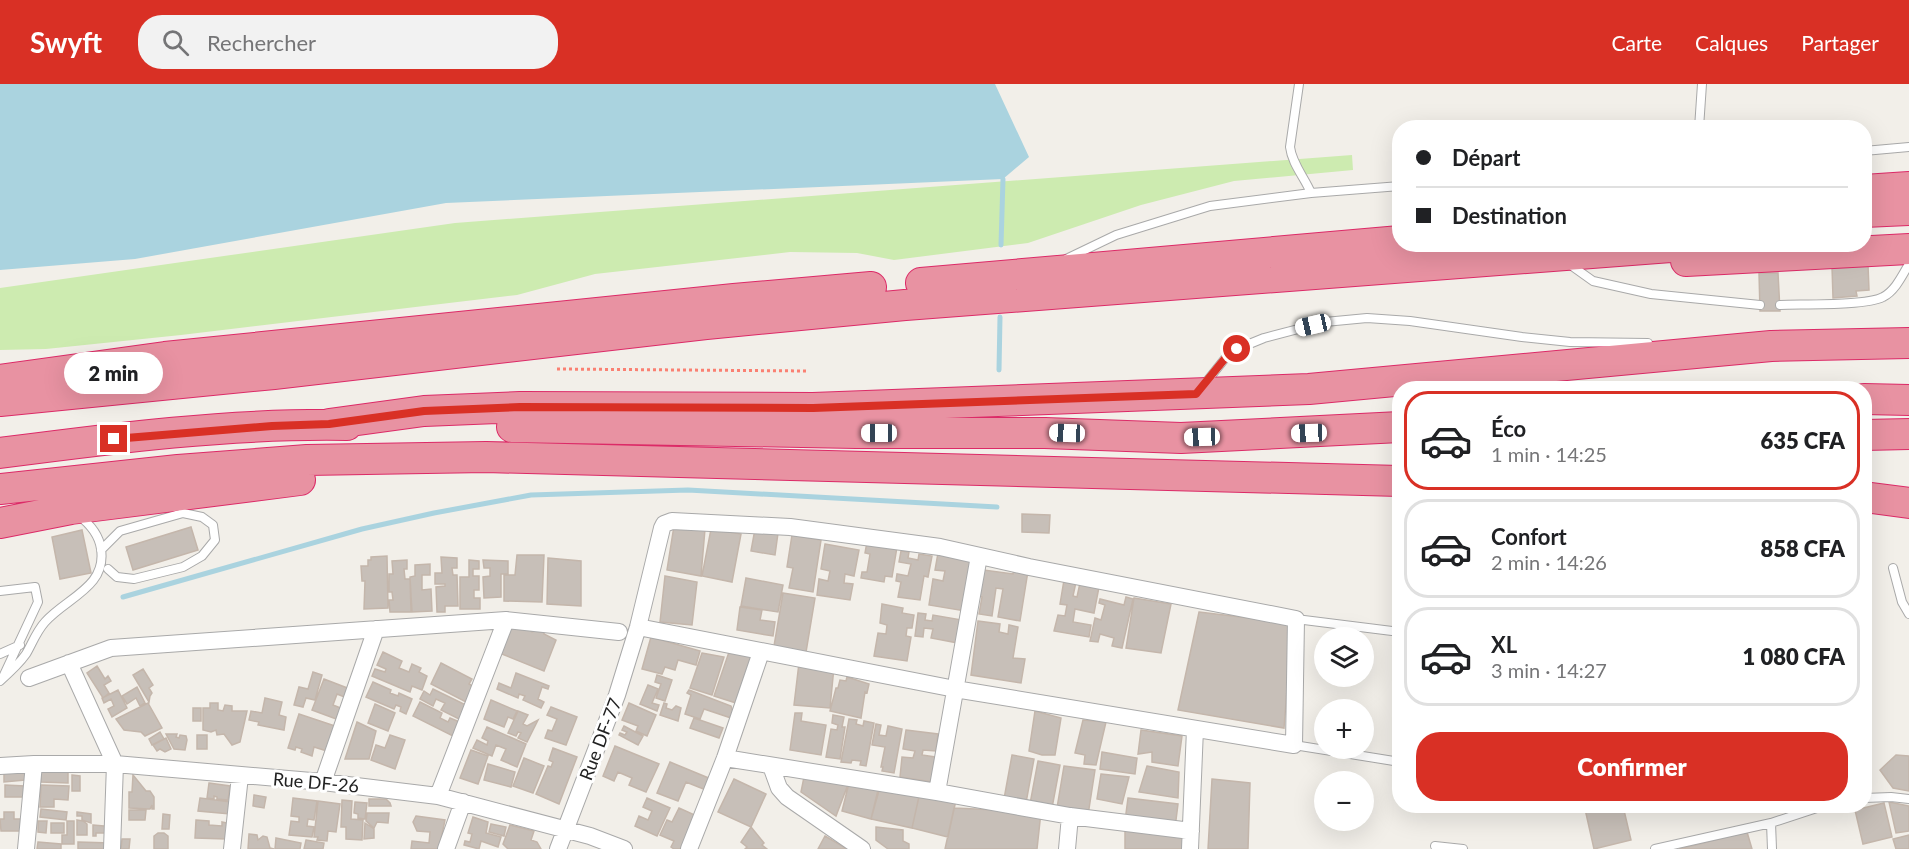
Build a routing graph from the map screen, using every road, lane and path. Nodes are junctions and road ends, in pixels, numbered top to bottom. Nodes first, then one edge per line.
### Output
1 (1299, 84) edge
2 (1702, 84) edge
3 (1700, 120) edge
4 (1909, 147) edge
5 (1872, 150) edge
6 (1392, 187) edge
7 (1909, 187) edge
8 (1872, 189) edge
9 (1311, 193) junction
10 (1909, 210) edge
11 (1872, 212) edge
12 (1909, 232) edge
13 (1872, 234) edge
14 (1392, 242) edge
15 (1909, 249) edge
16 (1872, 251) edge
17 (1604, 252) edge
18 (1850, 252) edge
19 (1471, 262) junction
20 (1909, 264) edge
21 (1572, 266) junction
22 (1036, 273) junction
23 (1780, 304) dead end
24 (1760, 305) dead end
25 (1909, 343) edge
26 (1653, 344) dead end
27 (1689, 344) dead end
28 (1771, 346) junction
29 (557, 369) dead end
30 (807, 371) dead end
31 (0, 380) edge
32 (1196, 394) junction
33 (1872, 399) edge
34 (1909, 400) edge
35 (0, 401) edge
36 (329, 424) junction
37 (1392, 428) edge
38 (1909, 434) edge
39 (1872, 435) edge
40 (0, 453) edge
41 (486, 457) junction
42 (1392, 464) edge
43 (1182, 474) junction
44 (1392, 481) edge
45 (0, 489) edge
46 (1872, 498) edge
47 (1909, 502) edge
48 (71, 509) junction
49 (0, 523) edge
50 (101, 550) junction
51 (979, 556) junction
52 (1893, 568) dead end
53 (108, 569) dead end
54 (0, 591) edge
55 (1909, 614) edge
56 (1296, 619) junction
57 (506, 620) junction
58 (638, 627) junction
59 (376, 629) junction
60 (1392, 631) edge
61 (619, 632) dead end
62 (34, 637) junction
63 (19, 645) junction
64 (761, 652) junction
65 (0, 654) edge
66 (69, 663) junction
67 (29, 678) dead end
68 (0, 681) edge
69 (955, 689) junction
70 (1195, 729) junction
71 (1294, 745) junction
72 (725, 758) junction
73 (1392, 761) edge
74 (34, 764) junction
75 (115, 764) junction
76 (0, 766) edge
77 (771, 766) junction
78 (240, 776) junction
79 (323, 782) junction
80 (937, 792) junction
81 (438, 796) junction
82 (1872, 796) edge
83 (1909, 799) edge
84 (464, 802) junction
85 (1802, 813) edge
86 (1070, 816) junction
87 (1771, 823) junction
88 (566, 829) junction
89 (1191, 831) junction
90 (1435, 846) dead end
91 (26, 849) edge
92 (112, 849) edge
93 (232, 849) edge
94 (446, 849) edge
95 (558, 849) edge
96 (624, 849) edge
97 (689, 849) edge
98 (862, 849) edge
99 (1067, 849) edge
100 (1190, 849) edge
101 (1463, 849) edge
102 (1655, 849) edge
103 (1772, 849) edge

1 - 9 lane
2 - 3 lane
4 - 5 lane
6 - 9 lane
7 - 8 highway
9 - 22 lane
10 - 11 highway
12 - 13 highway
14 - 22 highway
15 - 16 highway
17 - 19 highway
18 - 21 highway
19 - 21 highway
19 - 35 highway
20 - 23 lane
21 - 24 lane
22 - 31 highway
25 - 28 highway
26 - 32 lane
27 - 28 lane
28 - 32 highway
29 - 30 path
32 - 36 highway
33 - 34 highway
36 - 37 highway
36 - 40 highway
38 - 39 highway
41 - 43 highway
41 - 45 highway
41 - 48 highway
42 - 43 highway
43 - 44 highway
46 - 47 highway
48 - 49 highway
48 - 50 lane
50 - 53 lane
50 - 62 lane
51 - 56 street
51 - 58 street, Rue DF-77
51 - 69 street
52 - 55 lane
54 - 63 lane
56 - 60 lane
56 - 71 street
57 - 59 street
57 - 61 street
57 - 81 street
58 - 64 street
58 - 88 street, Rue DF-77
59 - 66 street
59 - 79 street
62 - 63 lane
62 - 68 lane
63 - 65 lane
63 - 68 lane
64 - 69 street
64 - 72 street
66 - 67 street
66 - 75 street
69 - 70 street
69 - 80 street
70 - 71 street
70 - 89 street
71 - 73 lane
72 - 77 street
72 - 97 street
74 - 75 street, Rue DF-26
74 - 76 street, Rue DF-26
74 - 91 street
75 - 78 street, Rue DF-26
75 - 92 street
77 - 80 street
77 - 98 street
78 - 79 street, Rue DF-26
78 - 93 street
79 - 81 street, Rue DF-26
80 - 86 street
81 - 84 street, Rue DF-26
82 - 83 lane
84 - 88 street, Rue DF-26
84 - 94 street
85 - 87 lane
86 - 89 street
86 - 99 street
87 - 102 lane
87 - 103 lane
88 - 95 street, Rue DF-77
88 - 96 street, Rue DF-26
89 - 100 street
90 - 101 lane

